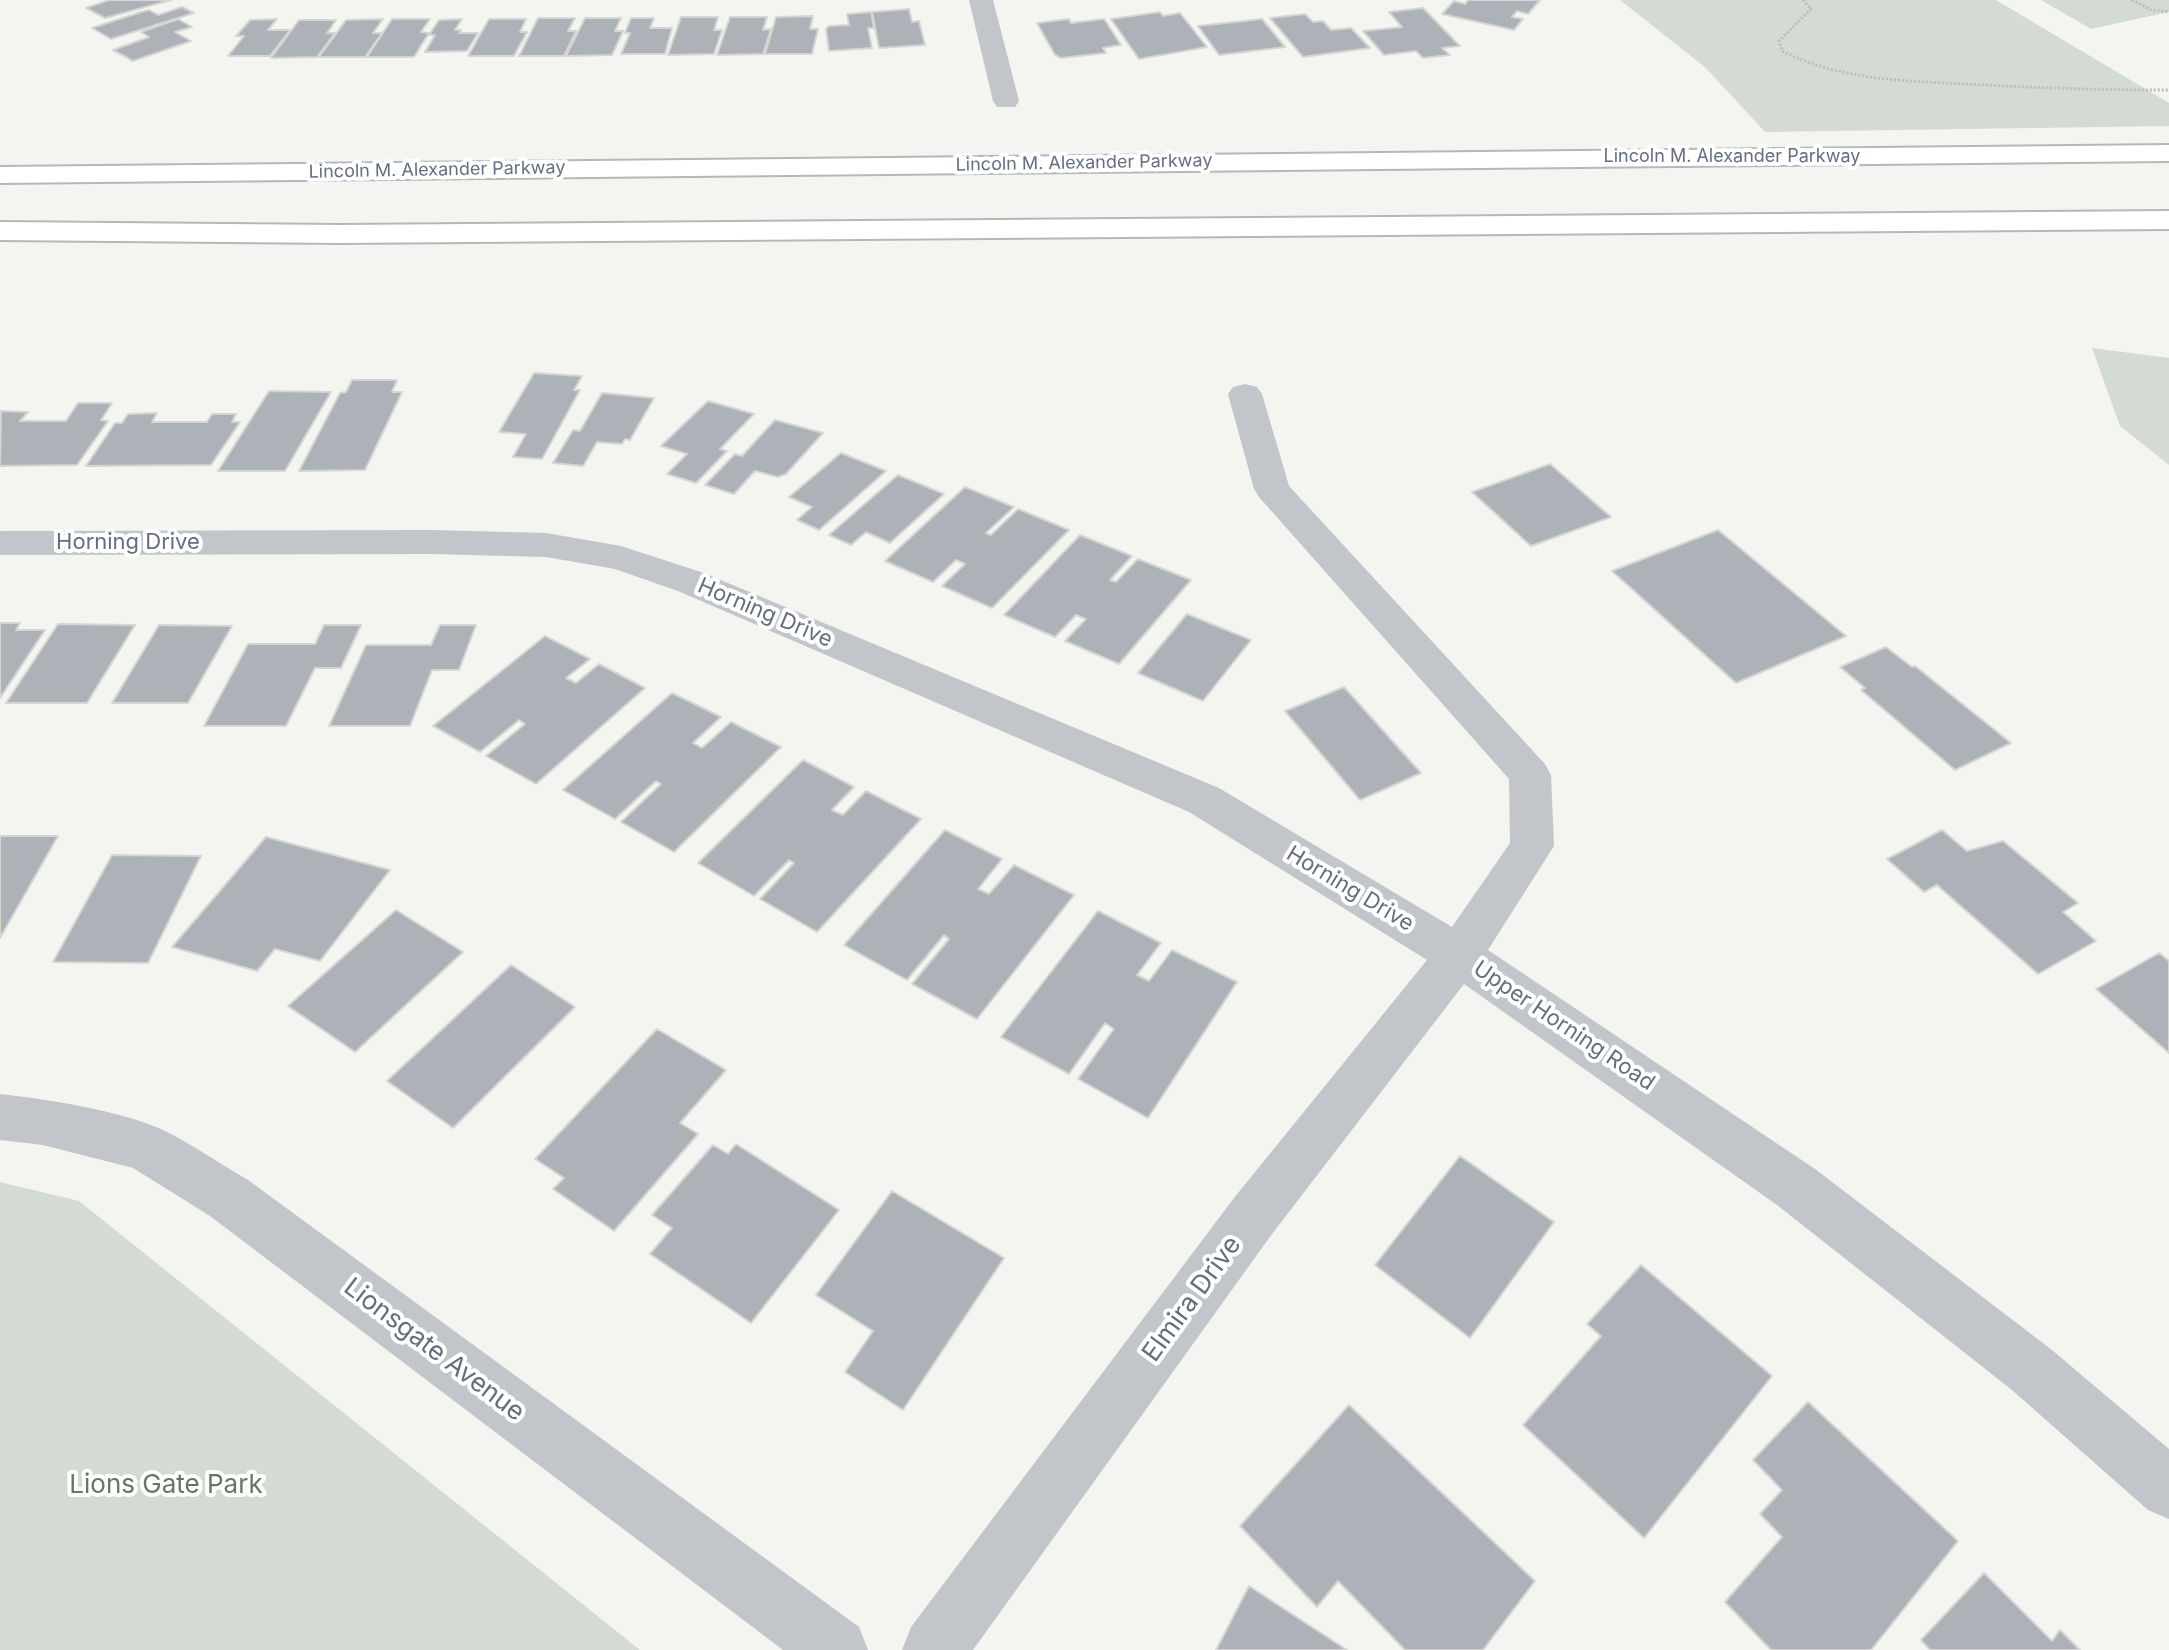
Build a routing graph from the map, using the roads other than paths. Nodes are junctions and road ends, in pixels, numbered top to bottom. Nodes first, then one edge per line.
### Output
1 (981, 0) edge
2 (1006, 101) dead end
3 (2169, 153) edge
4 (0, 175) edge
5 (2169, 220) edge
6 (0, 231) edge
7 (1245, 394) dead end
8 (0, 543) edge
9 (1459, 955) junction
10 (0, 1117) edge
11 (2169, 1489) edge
12 (836, 1650) edge
13 (934, 1650) edge

1 - 2 street
3 - 4 highway, Lincoln M. Alexander Parkway
5 - 6 highway
7 - 9 street, Upper Horning Road
8 - 9 street, Horning Drive
9 - 11 street, Upper Horning Road
9 - 13 street, Elmira Drive
10 - 12 street, Lionsgate Avenue

